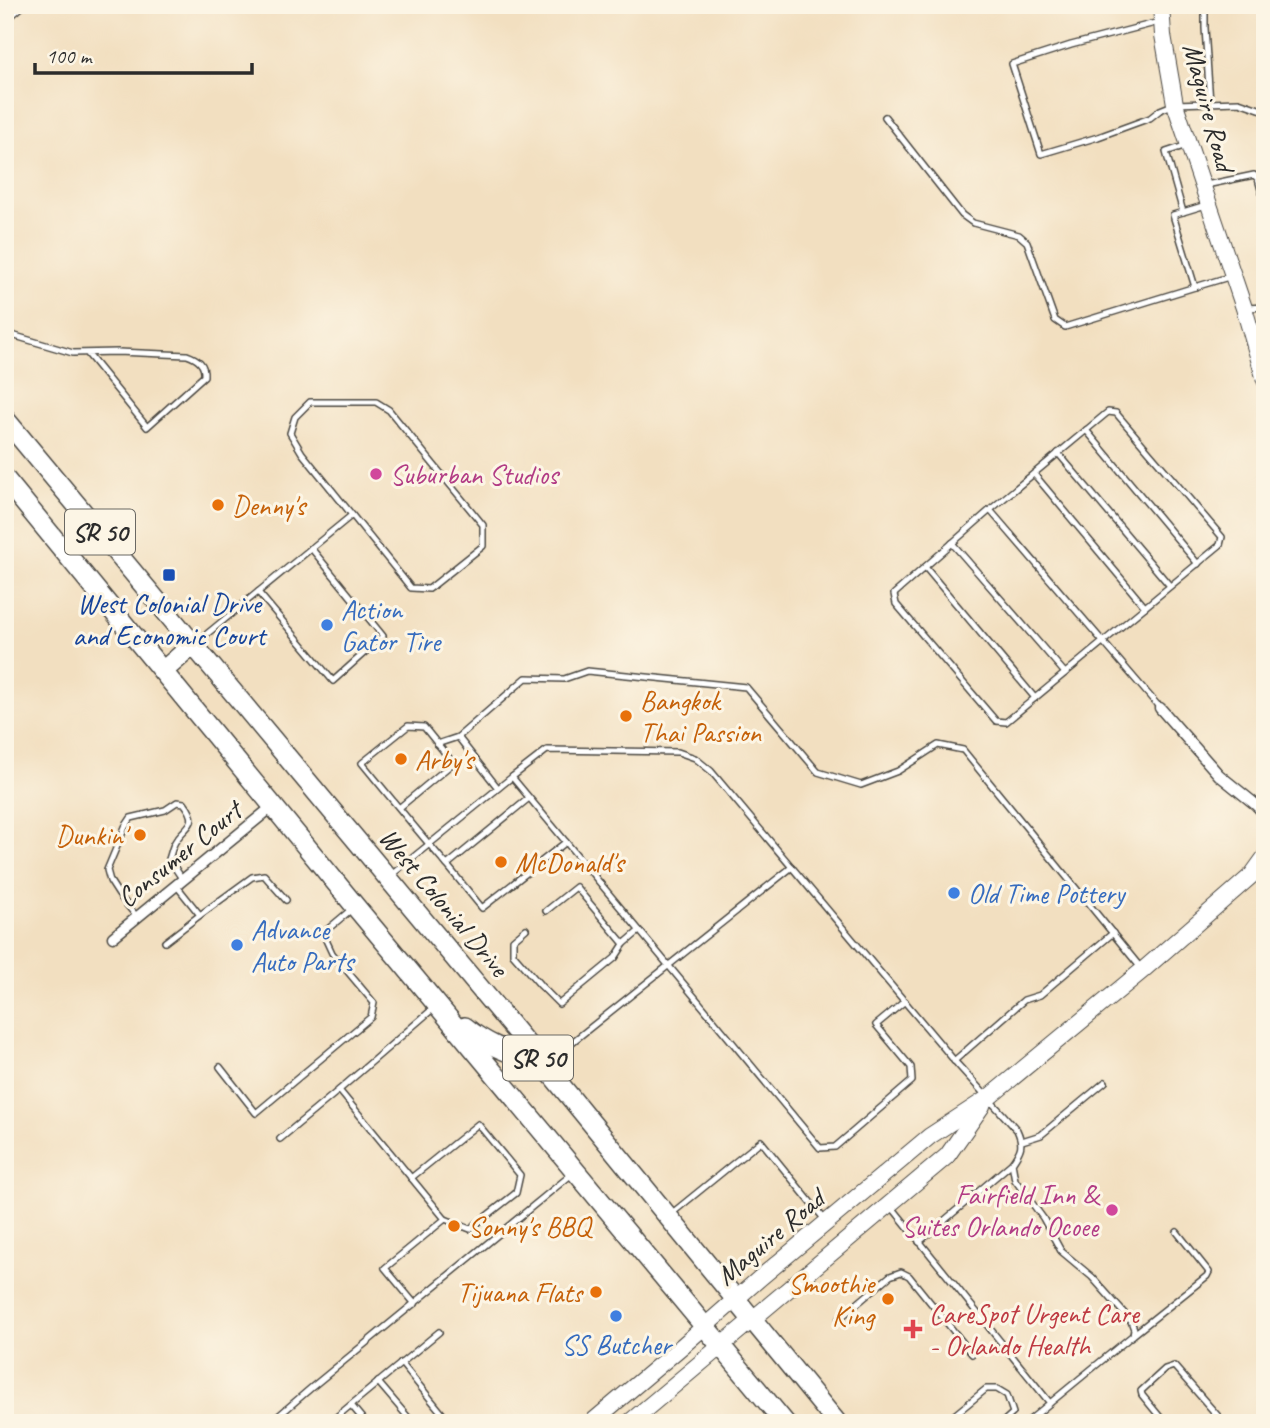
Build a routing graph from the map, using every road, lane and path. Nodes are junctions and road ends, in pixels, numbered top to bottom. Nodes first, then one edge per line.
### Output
1 (24, 5) edge
2 (1202, 5) edge
3 (1162, 13) edge
4 (5, 21) edge
5 (1210, 103) junction
6 (1175, 104) junction
7 (1265, 111) edge
8 (886, 117) dead end
9 (1189, 145) junction
10 (1203, 186) junction
11 (1209, 204) junction
12 (1265, 204) edge
13 (1184, 212) junction
14 (1233, 275) junction
15 (1195, 287) junction
16 (1265, 307) edge
17 (1244, 308) junction
18 (5, 333) edge
19 (87, 353) junction
20 (1265, 380) edge
21 (5, 419) edge
22 (1086, 430) junction
23 (1058, 453) junction
24 (1034, 474) junction
25 (5, 479) edge
26 (990, 510) junction
27 (352, 515) junction
28 (952, 543) junction
29 (311, 548) junction
30 (1198, 564) junction
31 (925, 567) junction
32 (1170, 586) junction
33 (258, 592) junction
34 (1145, 607) junction
35 (1102, 642) junction
36 (194, 644) junction
37 (163, 671) junction
38 (1065, 673) junction
39 (1035, 698) junction
40 (1160, 708) joint
41 (458, 737) junction
42 (437, 744) junction
43 (512, 777) junction
44 (498, 788) junction
45 (529, 798) junction
46 (273, 806) junction
47 (399, 808) junction
48 (1265, 814) edge
49 (566, 842) junction
50 (429, 844) junction
51 (1265, 857) edge
52 (447, 865) junction
53 (793, 867) junction
54 (388, 878) junction
55 (179, 882) junction
56 (286, 900) dead end
57 (355, 906) junction
58 (546, 911) dead end
59 (200, 915) junction
60 (137, 917) junction
61 (526, 929) dead end
62 (639, 932) junction
63 (1113, 933) junction
64 (113, 937) dead end
65 (165, 942) dead end
66 (624, 944) junction
67 (668, 967) junction
68 (1143, 970) junction
69 (905, 1001) junction
70 (437, 1004) junction
71 (954, 1061) junction
72 (544, 1065) junction
73 (220, 1067) dead end
74 (1105, 1082) dead end
75 (339, 1090) junction
76 (988, 1098) junction
77 (281, 1139) dead end
78 (1022, 1140) junction
79 (1012, 1163) junction
80 (576, 1171) junction
81 (411, 1178) junction
82 (890, 1204) junction
83 (668, 1217) junction
84 (445, 1219) junction
85 (827, 1222) junction
86 (1177, 1232) dead end
87 (919, 1242) junction
88 (736, 1300) junction
89 (415, 1304) junction
90 (839, 1319) dead end
91 (753, 1320) junction
92 (705, 1326) junction
93 (439, 1332) dead end
94 (1133, 1335) junction
95 (721, 1345) junction
96 (972, 1354) dead end
97 (401, 1363) junction
98 (378, 1382) junction
99 (1050, 1403) junction
100 (351, 1405) junction
101 (638, 1420) edge
102 (275, 1423) edge
103 (329, 1423) edge
104 (366, 1423) edge
105 (413, 1423) edge
106 (450, 1423) edge
107 (591, 1423) edge
108 (785, 1423) edge
109 (837, 1423) edge
110 (941, 1423) edge
111 (1002, 1423) edge
112 (1027, 1423) edge
113 (1165, 1423) edge
114 (1224, 1423) edge

1 - 4 lane
2 - 5 lane
3 - 6 main road, Maguire Road
3 - 6 lane
5 - 6 lane
5 - 7 lane
6 - 9 main road, Maguire Road
8 - 15 lane
9 - 10 main road, Maguire Road
9 - 13 lane
10 - 11 main road, Maguire Road
10 - 12 lane
11 - 13 lane
11 - 14 main road, Maguire Road
13 - 15 lane
14 - 15 lane
14 - 17 main road, Maguire Road
16 - 17 lane
17 - 20 main road, Maguire Road
18 - 19 lane
19 - 19 lane
21 - 36 highway, West Colonial Drive / SR 50
22 - 23 lane
22 - 30 lane
22 - 30 lane
23 - 24 lane
23 - 32 lane
24 - 26 lane
24 - 34 lane
25 - 37 highway, SR 50
26 - 28 lane
26 - 35 lane
27 - 27 lane
27 - 29 lane
28 - 31 lane
28 - 38 lane
29 - 33 lane
29 - 33 lane
30 - 32 lane
31 - 39 lane
31 - 39 lane
32 - 34 lane
33 - 36 lane
34 - 35 lane
35 - 38 lane
35 - 40 lane
36 - 37 highway
36 - 54 highway, West Colonial Drive / SR 50
37 - 46 highway, SR 50
38 - 39 lane
40 - 48 street
41 - 42 lane
41 - 44 lane
41 - 63 lane
42 - 47 lane
42 - 47 lane
43 - 44 lane
43 - 45 lane
43 - 53 lane
44 - 50 lane
45 - 49 lane
45 - 52 lane
46 - 55 street, Consumer Court
46 - 57 highway, SR 50
47 - 50 lane
49 - 52 lane
49 - 62 lane
50 - 52 lane
50 - 54 lane
51 - 68 main road, Maguire Road
53 - 67 lane
53 - 69 lane
54 - 72 highway, West Colonial Drive / SR 50
55 - 59 lane
55 - 60 street, Consumer Court
55 - 60 lane
56 - 59 lane
57 - 70 highway, SR 50
57 - 73 lane
58 - 66 lane
59 - 65 lane
60 - 64 street, Consumer Court
61 - 66 lane
62 - 66 lane
62 - 67 lane
63 - 68 lane
63 - 71 lane
67 - 69 lane
67 - 72 lane
68 - 76 main road, Maguire Road
69 - 71 lane
70 - 72 highway
70 - 75 lane
70 - 80 highway, SR 50
71 - 76 lane
72 - 83 highway, West Colonial Drive / SR 50
74 - 78 lane
75 - 77 lane
75 - 81 lane
76 - 78 lane
76 - 82 main road, Maguire Road
76 - 85 main road, Maguire Road
78 - 79 lane
79 - 87 lane
79 - 94 lane
80 - 89 lane
80 - 92 highway, SR 50
81 - 84 lane
81 - 84 lane
82 - 87 lane
82 - 91 main road, Maguire Road
83 - 85 lane
83 - 88 highway, West Colonial Drive / SR 50
84 - 89 lane
85 - 88 main road, Maguire Road
86 - 94 lane
87 - 99 lane
88 - 91 highway, West Colonial Drive / SR 50
88 - 92 main road, Maguire Road
89 - 102 lane
90 - 96 lane
91 - 95 main road, Maguire Road
91 - 109 highway, West Colonial Drive / SR 50
92 - 95 highway, SR 50
92 - 107 main road, Maguire Road
93 - 97 lane
94 - 99 lane
95 - 101 main road, Maguire Road
95 - 108 highway, SR 50
97 - 98 lane
97 - 106 lane
98 - 100 lane
98 - 105 lane
99 - 112 lane
100 - 103 lane
100 - 104 lane
110 - 111 lane
113 - 114 lane

